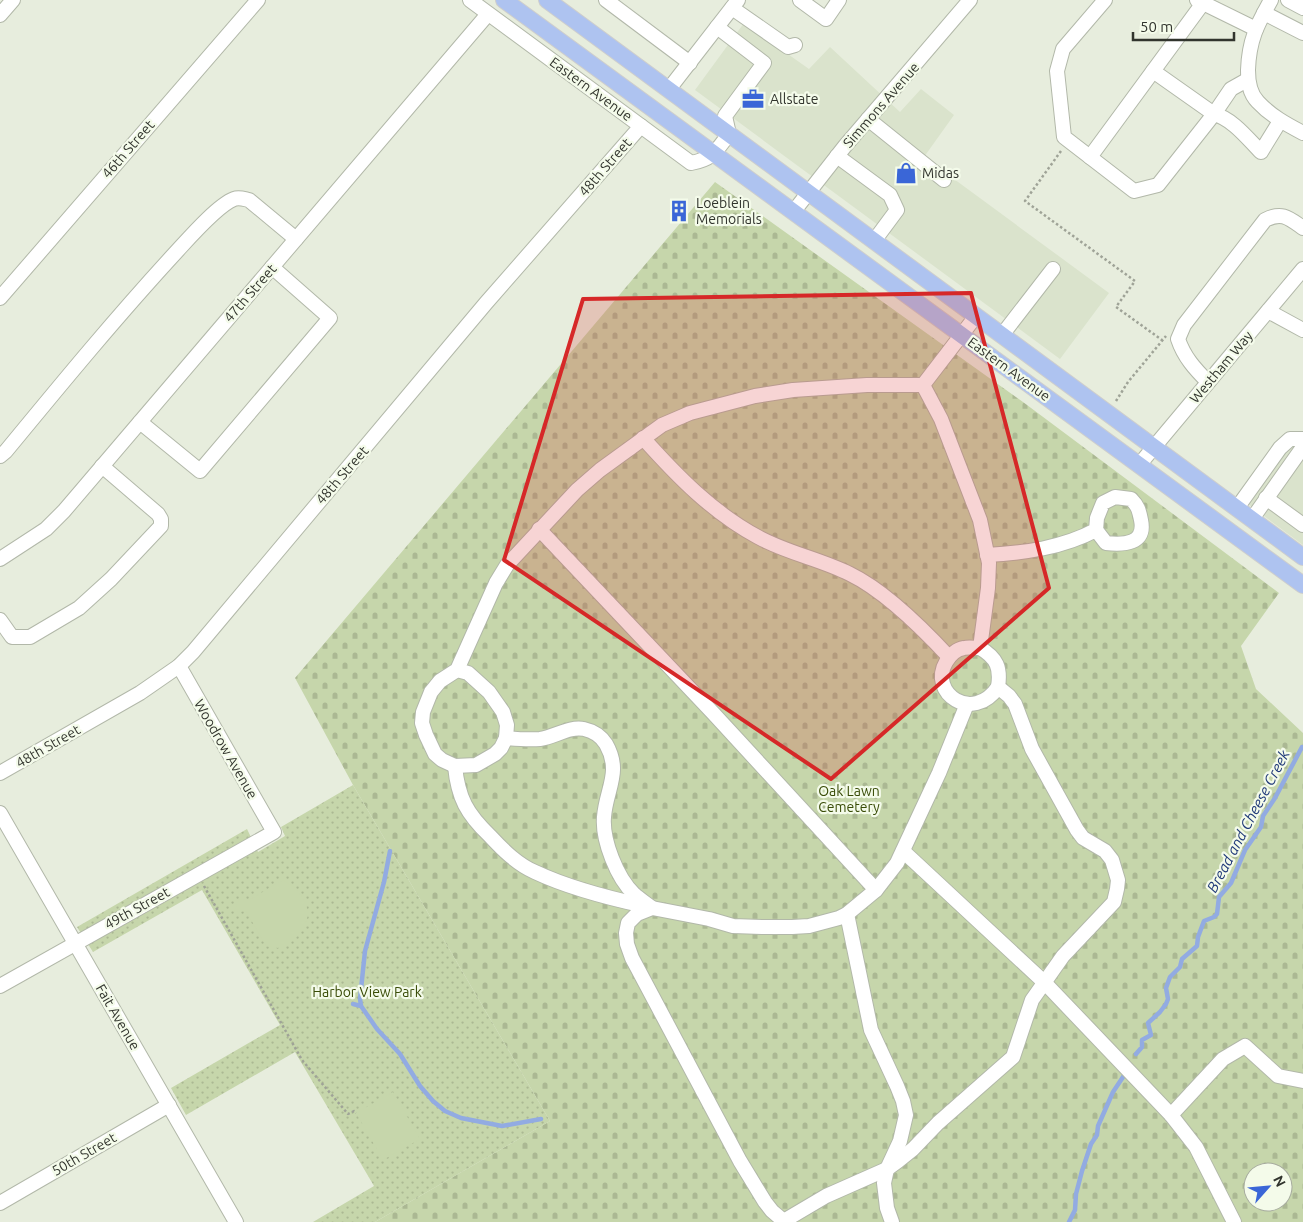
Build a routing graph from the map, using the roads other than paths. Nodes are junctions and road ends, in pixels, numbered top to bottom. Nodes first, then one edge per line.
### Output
1 (13, 0) edge
2 (258, 0) edge
3 (470, 0) edge
4 (504, 0) edge
5 (548, 0) edge
6 (606, 0) edge
7 (800, 0) edge
8 (839, 0) edge
9 (970, 0) edge
10 (1105, 0) edge
11 (1271, 0) edge
12 (1288, 0) edge
13 (1200, 2) edge
14 (735, 4) edge
15 (1303, 8) edge
16 (1264, 13) junction
17 (488, 14) junction
18 (0, 15) edge
19 (716, 27) junction
20 (1256, 29) junction
21 (1303, 33) edge
22 (795, 45) dead end
23 (690, 63) junction
24 (1153, 72) junction
25 (1247, 80) junction
26 (669, 90) junction
27 (654, 108) junction
28 (1214, 114) junction
29 (868, 119) junction
30 (1280, 121) junction
31 (641, 126) junction
32 (1303, 133) edge
33 (729, 134) junction
34 (714, 153) junction
35 (837, 156) junction
36 (1090, 158) junction
37 (944, 180) dead end
38 (808, 192) junction
39 (794, 211) junction
40 (1303, 228) edge
41 (296, 239) junction
42 (874, 240) junction
43 (272, 267) junction
44 (1303, 268) edge
45 (1053, 269) dead end
46 (0, 298) edge
47 (1268, 311) junction
48 (976, 316) junction
49 (1303, 330) edge
50 (961, 334) junction
51 (1002, 335) junction
52 (1208, 382) junction
53 (923, 385) junction
54 (140, 422) junction
55 (643, 438) junction
56 (1303, 439) edge
57 (1154, 447) junction
58 (1303, 447) edge
59 (0, 456) edge
60 (1139, 464) junction
61 (102, 466) junction
62 (1266, 498) junction
63 (1237, 508) junction
64 (1252, 520) junction
65 (1303, 525) edge
66 (539, 529) junction
67 (1096, 530) dead end
68 (987, 555) junction
69 (1302, 555) edge
70 (0, 558) edge
71 (1303, 585) edge
72 (0, 620) edge
73 (980, 648) junction
74 (949, 657) junction
75 (179, 666) junction
76 (457, 670) junction
77 (998, 687) junction
78 (967, 704) junction
79 (506, 738) junction
80 (455, 766) junction
81 (0, 773) edge
82 (0, 813) edge
83 (274, 832) joint
84 (903, 851) junction
85 (876, 890) junction
86 (652, 908) junction
87 (847, 914) junction
88 (76, 942) junction
89 (1044, 982) junction
90 (0, 986) edge
91 (1303, 1081) edge
92 (169, 1106) junction
93 (1171, 1115) junction
94 (887, 1168) junction
95 (0, 1203) edge
96 (784, 1221) edge
97 (236, 1222) edge
98 (892, 1222) edge
99 (1234, 1222) edge

1 - 18 street
2 - 46 street, 46th Street
3 - 17 street, Eastern Avenue
4 - 27 main road, Eastern Avenue
5 - 26 main road, Eastern Avenue
6 - 23 street
7 - 8 street
9 - 29 street, Simmons Avenue
10 - 36 street
11 - 16 street
12 - 15 street
13 - 20 street
13 - 24 street
14 - 19 street
14 - 22 street
16 - 20 street
16 - 21 street
17 - 31 street, Eastern Avenue
17 - 41 street, 47th Street
19 - 23 street
19 - 33 street
20 - 25 street
23 - 26 street
24 - 28 street
24 - 36 street
25 - 28 street
25 - 30 street
26 - 27 main road
26 - 33 main road, Eastern Avenue
27 - 34 main road, Eastern Avenue
28 - 30 street
28 - 36 street
29 - 35 street, Simmons Avenue
29 - 37 street
30 - 32 street
31 - 34 street, Eastern Avenue
31 - 75 street, 48th Street
33 - 34 street, Eastern Avenue
33 - 38 main road, Eastern Avenue
34 - 39 main road, Eastern Avenue
35 - 38 street, Simmons Avenue
35 - 42 street
38 - 39 street, Simmons Avenue
38 - 42 main road, Eastern Avenue
39 - 50 main road, Eastern Avenue
40 - 52 street
41 - 43 street, 47th Street
41 - 59 street
42 - 48 main road, Eastern Avenue
43 - 54 street, 47th Street
43 - 54 street
44 - 47 street, Westham Way
45 - 51 street
47 - 49 street
47 - 52 street, Westham Way
48 - 50 street
48 - 51 main road, Eastern Avenue
50 - 53 street
50 - 60 main road, Eastern Avenue
51 - 57 main road, Eastern Avenue
52 - 57 street, Westham Way
53 - 55 street
53 - 68 street
54 - 61 street, 47th Street
55 - 66 street
55 - 74 street
56 - 63 street
57 - 60 street, Westham Way
57 - 63 main road, Eastern Avenue
58 - 62 street
60 - 71 main road, Eastern Avenue
61 - 70 street, 47th Street
61 - 72 street
62 - 64 street
62 - 65 street
63 - 64 main road, Eastern Avenue
64 - 69 main road, Eastern Avenue
66 - 76 street
66 - 85 street
67 - 68 street
68 - 73 street
73 - 74 street
73 - 77 street
74 - 78 street
75 - 81 street, 48th Street
75 - 83 street, Woodrow Avenue
76 - 79 street
76 - 80 street
77 - 78 street
77 - 89 street
78 - 84 street
79 - 80 street
79 - 86 street
80 - 86 street
82 - 88 street, Fait Avenue
83 - 88 street, 49th Street
84 - 85 street
84 - 89 street
85 - 87 street
86 - 87 street
86 - 96 street
87 - 94 street
88 - 90 street, 49th Street
88 - 92 street, Fait Avenue
89 - 93 street
89 - 94 street
91 - 93 street
92 - 95 street, 50th Street
92 - 97 street, Fait Avenue
93 - 99 street
94 - 96 street
94 - 98 street

